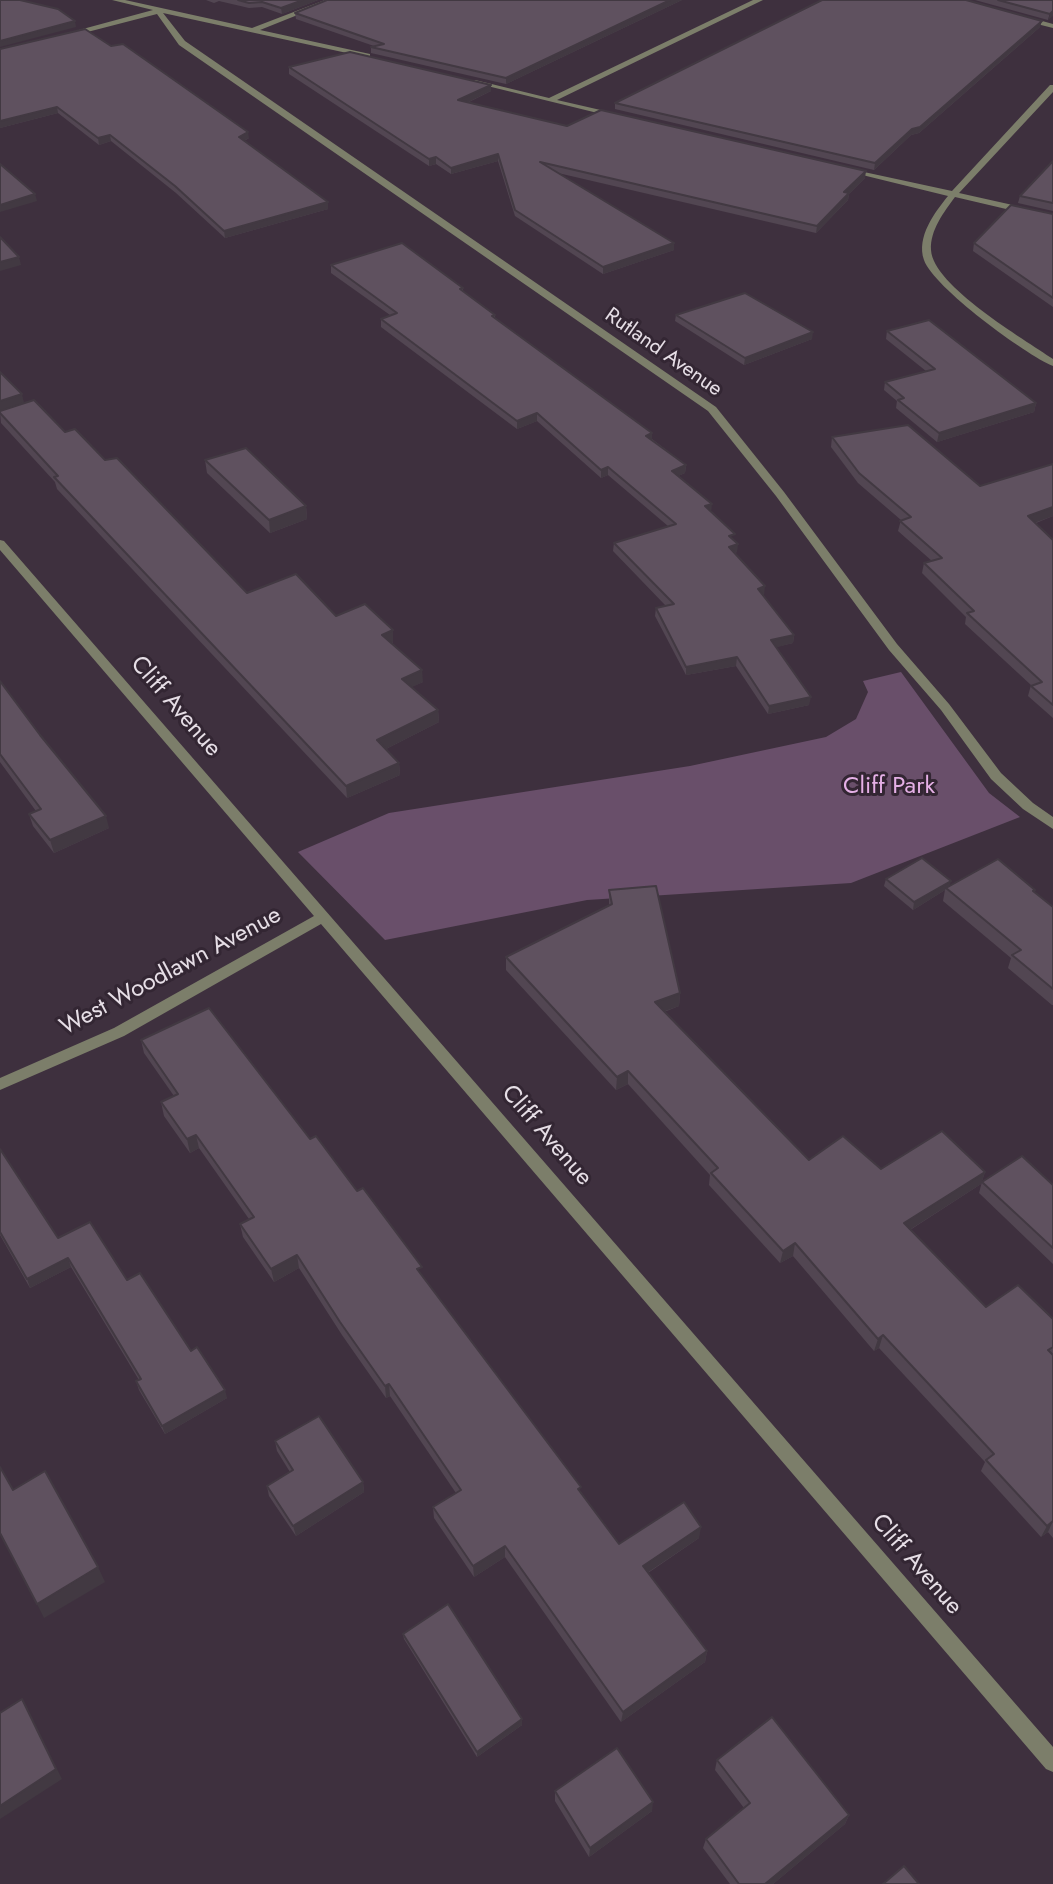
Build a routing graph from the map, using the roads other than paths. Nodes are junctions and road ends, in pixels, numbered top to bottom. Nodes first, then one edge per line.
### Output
1 (116, 0) edge
2 (331, 0) edge
3 (759, 0) edge
4 (158, 11) junction
5 (1017, 16) edge
6 (1053, 26) edge
7 (252, 31) junction
8 (62, 37) edge
9 (378, 59) edge
10 (471, 81) edge
11 (1053, 87) edge
12 (550, 100) junction
13 (631, 119) edge
14 (845, 170) edge
15 (953, 195) junction
16 (1053, 217) edge
17 (1053, 363) edge
18 (0, 543) edge
19 (1053, 824) edge
20 (324, 916) junction
21 (0, 1084) edge
22 (1053, 1762) edge

1 - 4 street
2 - 7 street
3 - 12 street
4 - 7 street
4 - 8 street
4 - 19 street, Rutland Avenue
5 - 6 street
7 - 9 street
10 - 12 street
11 - 15 street
12 - 13 street
14 - 15 street
15 - 16 street
15 - 17 street
18 - 20 street, Cliff Avenue
20 - 21 street, West Woodlawn Avenue
20 - 22 street, Cliff Avenue

